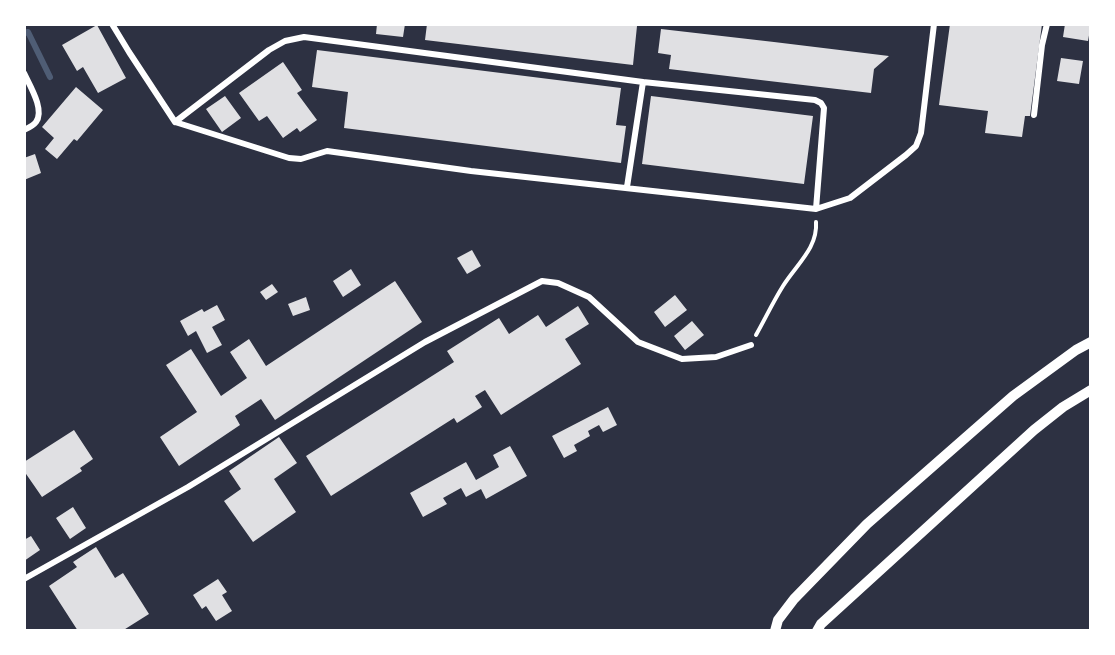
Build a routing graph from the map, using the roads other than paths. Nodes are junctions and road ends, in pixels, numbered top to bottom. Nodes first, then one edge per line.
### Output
1 (112, 24) edge
2 (934, 24) edge
3 (1047, 24) edge
4 (24, 73) edge
5 (643, 82) junction
6 (1034, 115) dead end
7 (176, 122) junction
8 (24, 130) edge
9 (627, 188) junction
10 (816, 209) junction
11 (1091, 342) edge
12 (751, 345) road end
13 (1091, 390) edge
14 (24, 579) edge
15 (775, 631) edge
16 (817, 631) edge

1 - 7 street
2 - 10 street
3 - 6 street
4 - 8 street
5 - 7 street
5 - 9 street
5 - 10 street
7 - 9 street
9 - 10 street
11 - 15 street
12 - 14 street
13 - 16 street

